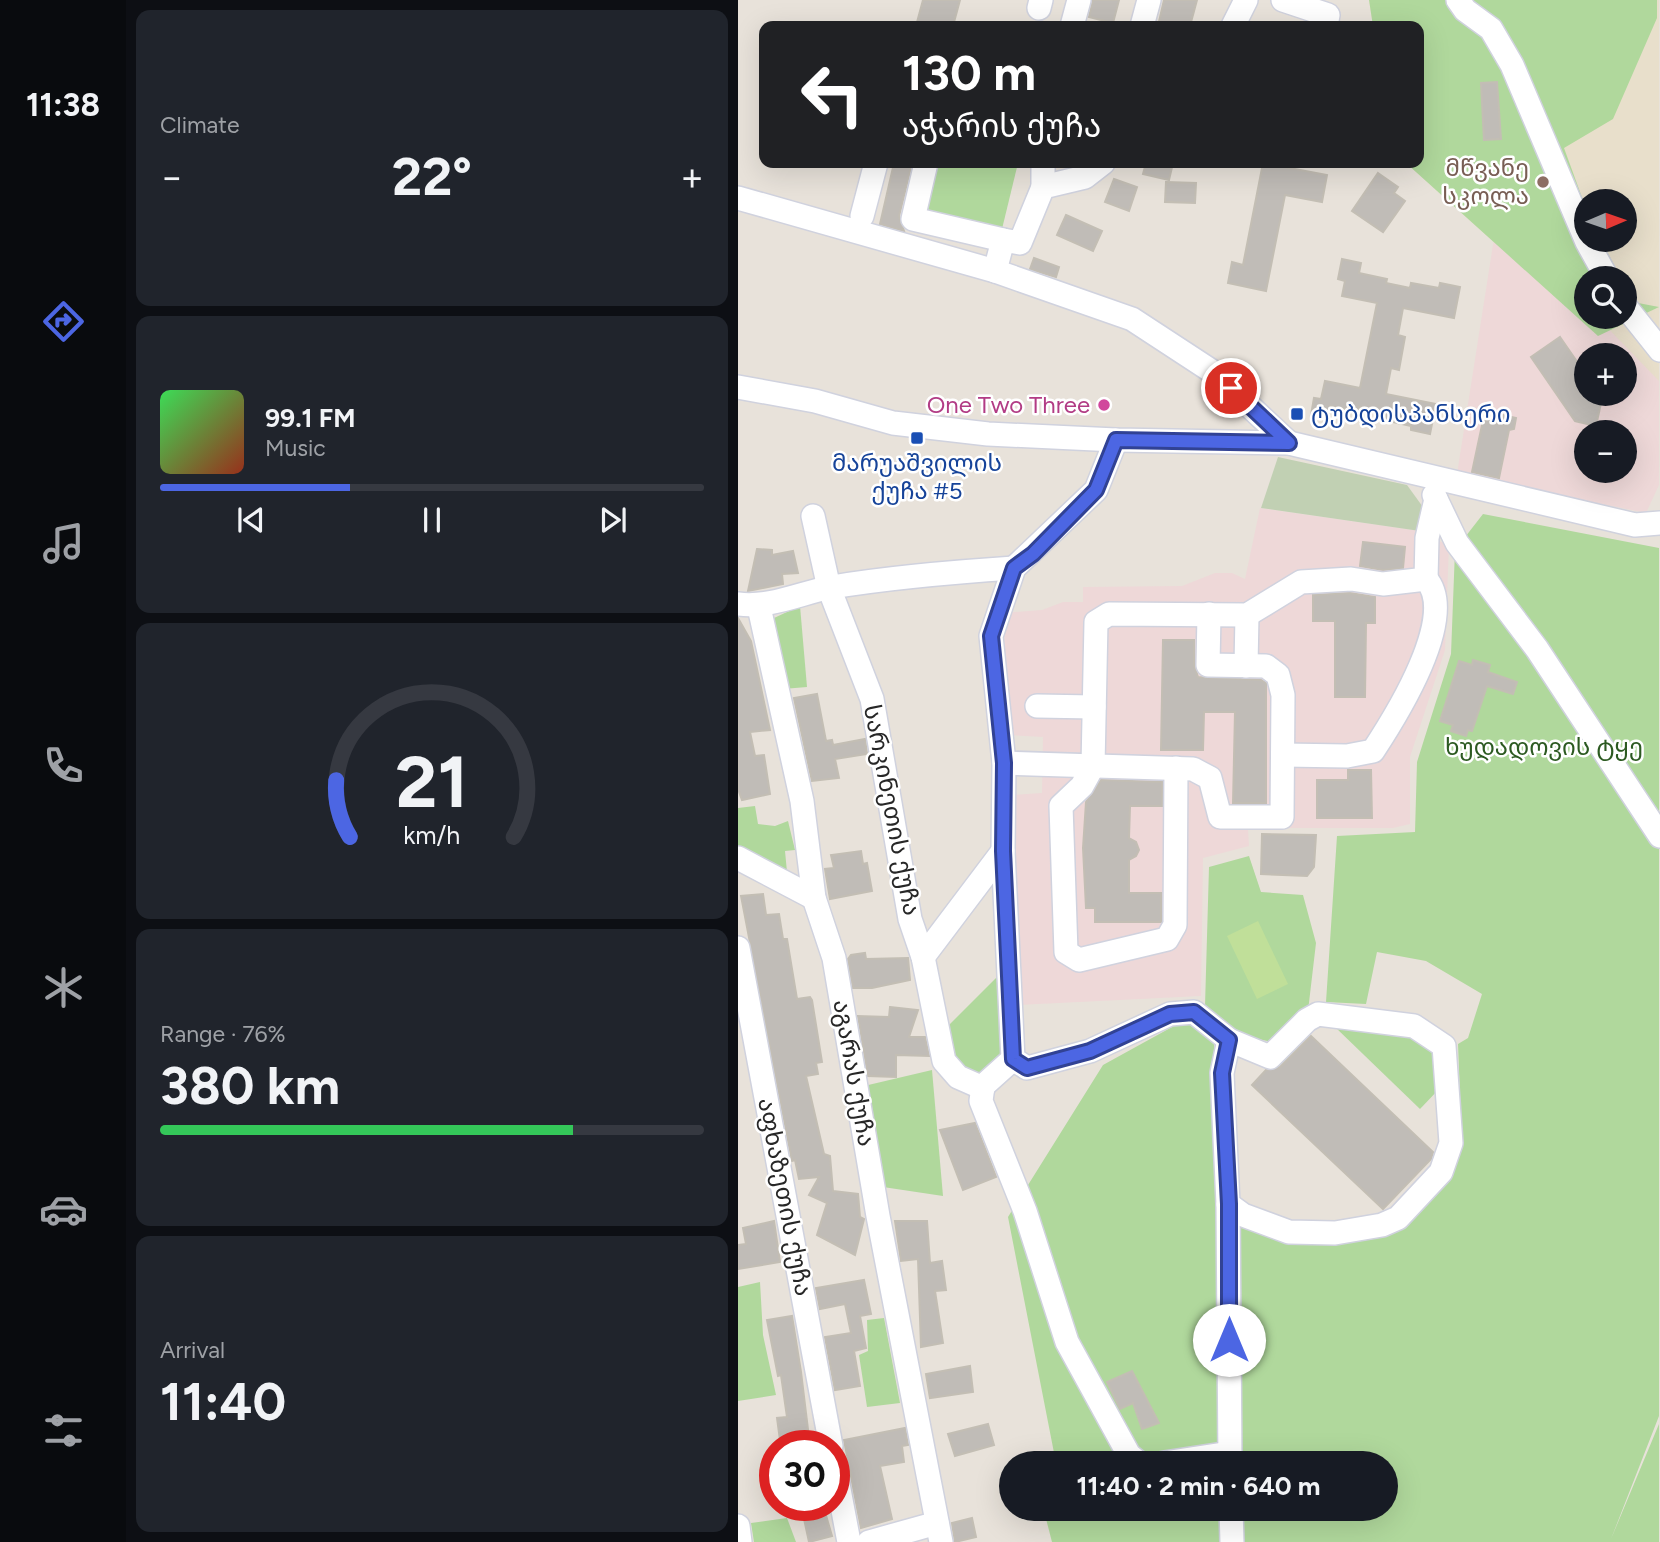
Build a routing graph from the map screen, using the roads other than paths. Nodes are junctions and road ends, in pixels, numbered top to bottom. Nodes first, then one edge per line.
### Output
1 (1079, 0) edge
2 (1149, 0) edge
3 (1246, 0) edge
4 (1283, 0) edge
5 (1455, 1) edge
6 (1073, 21) edge
7 (1143, 21) edge
8 (1236, 21) edge
9 (1327, 21) edge
10 (875, 168) edge
11 (925, 168) edge
12 (1043, 168) edge
13 (1097, 168) edge
14 (1044, 187) junction
15 (738, 198) edge
16 (862, 216) dead end
17 (1003, 240) junction
18 (1600, 266) edge
19 (995, 271) junction
20 (1637, 321) edge
21 (1660, 351) edge
22 (738, 387) edge
23 (1116, 440) junction
24 (1289, 443) junction
25 (1432, 488) junction
26 (813, 516) dead end
27 (1660, 523) edge
28 (1014, 568) junction
29 (1426, 579) junction
30 (829, 588) junction
31 (749, 606) edge
32 (1209, 614) junction
33 (1247, 615) junction
34 (1246, 666) junction
35 (1037, 706) dead end
36 (1094, 707) junction
37 (1283, 755) junction
38 (1004, 763) junction
39 (1093, 766) junction
40 (1176, 768) junction
41 (1660, 836) edge
42 (1003, 851) junction
43 (738, 858) edge
44 (814, 898) junction
45 (738, 948) edge
46 (923, 957) junction
47 (1229, 1040) junction
48 (1013, 1059) junction
49 (982, 1088) junction
50 (1229, 1204) junction
51 (828, 1430) edge
52 (1127, 1451) edge
53 (1230, 1451) edge
54 (845, 1521) edge
55 (1231, 1521) edge
56 (738, 1526) edge
57 (939, 1533) edge
58 (740, 1542) edge
59 (849, 1542) edge
60 (869, 1542) edge
61 (1232, 1542) edge

1 - 6 street
2 - 7 street
3 - 8 street
4 - 9 street
5 - 18 street
10 - 16 street
11 - 17 street
12 - 14 street
13 - 14 street
14 - 17 street
15 - 19 street
17 - 19 street
19 - 24 street
20 - 21 street
22 - 23 street
23 - 24 street
23 - 28 street
24 - 25 street
25 - 27 street
25 - 29 street
25 - 41 street
26 - 30 street, სარკინეთის ქუჩა
28 - 30 street
28 - 38 street
29 - 33 street
29 - 37 street
30 - 31 street
30 - 46 street, სარკინეთის ქუჩა
31 - 44 street, აგარას ქუჩა
32 - 33 street
32 - 34 street
32 - 36 street
33 - 34 street
34 - 37 street
35 - 36 street
36 - 39 street
37 - 40 street
38 - 39 street
38 - 42 street
39 - 40 street
39 - 40 street
42 - 46 street
42 - 48 street
43 - 44 street
44 - 57 street, აგარას ქუჩა
45 - 51 street, აფხაზეთის ქუჩა
46 - 49 street, სარკინეთის ქუჩა
47 - 48 street
47 - 50 street
47 - 50 street
48 - 49 street
49 - 52 street
50 - 53 street
54 - 59 street
55 - 61 street
56 - 58 street
57 - 60 street

